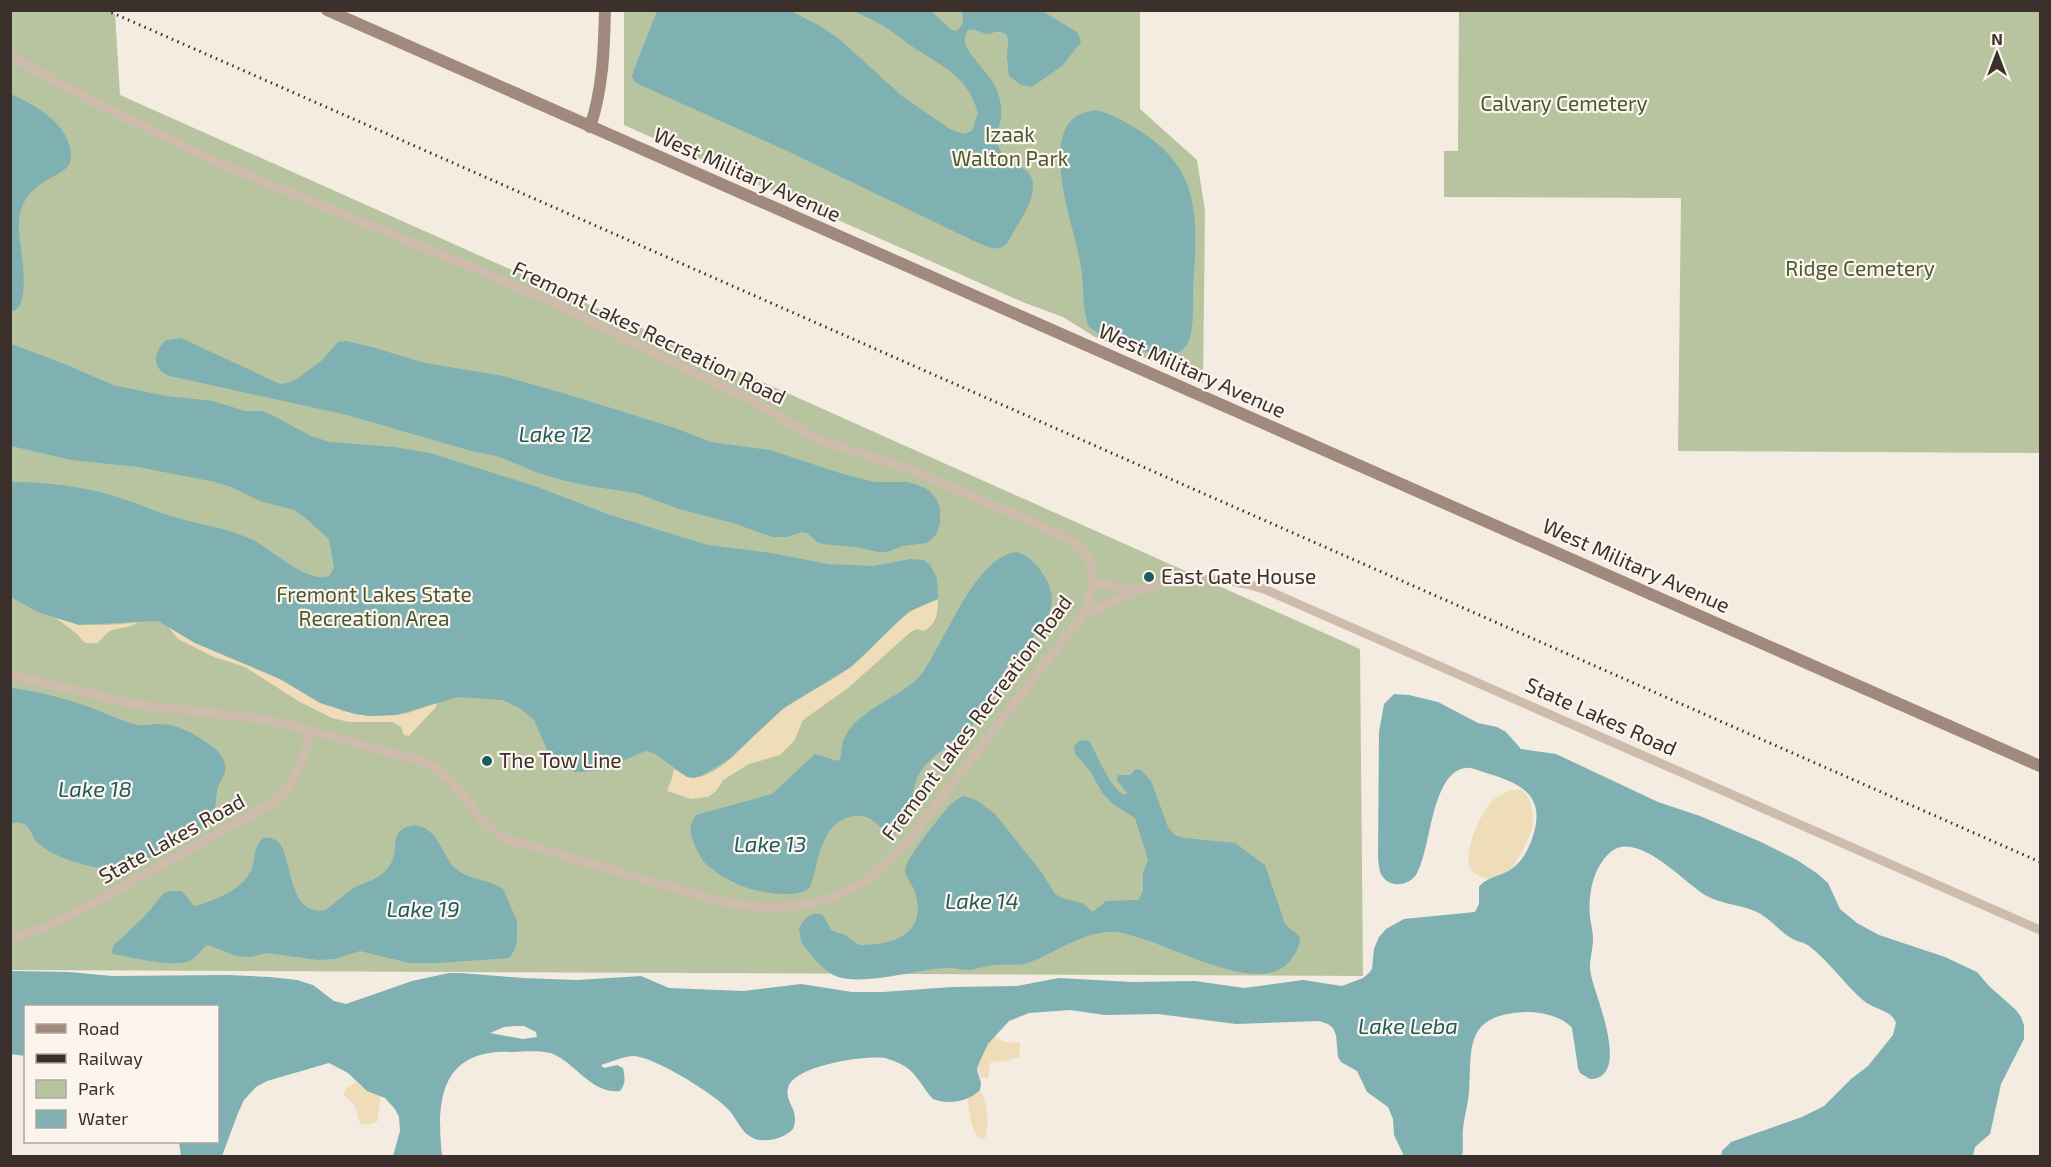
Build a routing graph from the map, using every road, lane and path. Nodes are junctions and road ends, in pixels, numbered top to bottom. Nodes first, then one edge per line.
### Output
1 (327, 10) edge
2 (605, 10) edge
3 (10, 56) edge
4 (590, 127) junction
5 (1092, 582) junction
6 (1138, 591) junction
7 (1084, 613) junction
8 (10, 675) edge
9 (311, 730) junction
10 (2040, 766) edge
11 (2040, 930) edge
12 (10, 939) edge

1 - 4 main road, West Military Avenue
2 - 4 main road
3 - 5 street, Fremont Lakes Recreation Road
4 - 10 main road, West Military Avenue
5 - 6 street, State Lakes Road
5 - 7 street, Fremont Lakes Recreation Road
6 - 7 street, State Lakes Road
6 - 11 street, State Lakes Road
7 - 9 street, Fremont Lakes Recreation Road
8 - 9 street, Fremont Lakes Recreation Road
9 - 12 street, State Lakes Road

